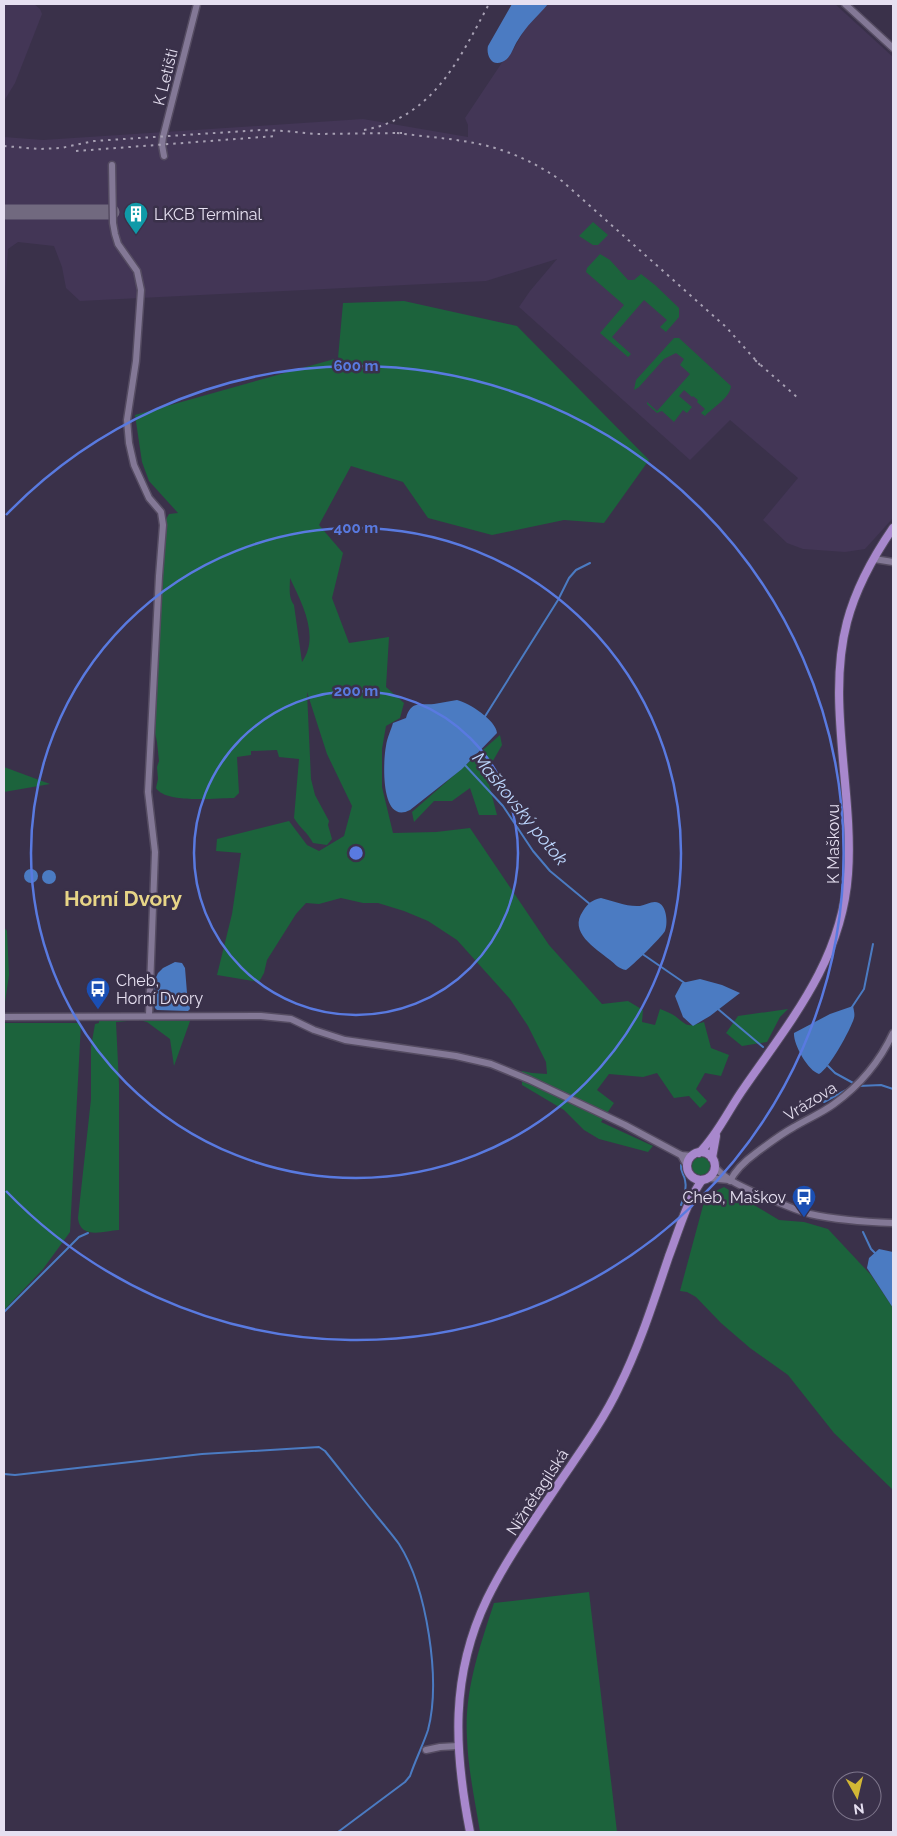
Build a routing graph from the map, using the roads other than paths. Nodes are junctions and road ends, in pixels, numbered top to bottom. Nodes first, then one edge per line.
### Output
1 (197, 4) edge
2 (845, 4) edge
3 (893, 48) edge
4 (164, 156) dead end
5 (112, 165) dead end
6 (893, 528) edge
7 (874, 559) junction
8 (893, 562) edge
9 (149, 1015) junction
10 (4, 1017) edge
11 (893, 1034) edge
12 (718, 1129) junction
13 (695, 1154) junction
14 (681, 1155) junction
15 (712, 1158) junction
16 (687, 1166) junction
17 (715, 1167) junction
18 (690, 1175) junction
19 (705, 1179) junction
20 (730, 1181) junction
21 (686, 1208) junction
22 (893, 1223) edge
23 (458, 1746) junction
24 (426, 1750) dead end
25 (470, 1832) edge

1 - 4 street, K Letišti
2 - 3 street
5 - 9 street
6 - 7 main road, K Maškovu
7 - 8 street
7 - 12 main road, K Maškovu
9 - 10 street
9 - 14 street
11 - 20 street, Vrázova
12 - 13 main road, K Maškovu
12 - 15 main road
13 - 14 street
13 - 15 main road
13 - 16 main road
14 - 16 street
15 - 17 main road
16 - 18 main road
17 - 19 main road
17 - 20 street
18 - 19 main road
18 - 21 main road
19 - 20 street
19 - 21 main road, Nižnětagilská
20 - 22 street
21 - 23 main road, Nižnětagilská
23 - 24 street
23 - 25 main road, Nižnětagilská

